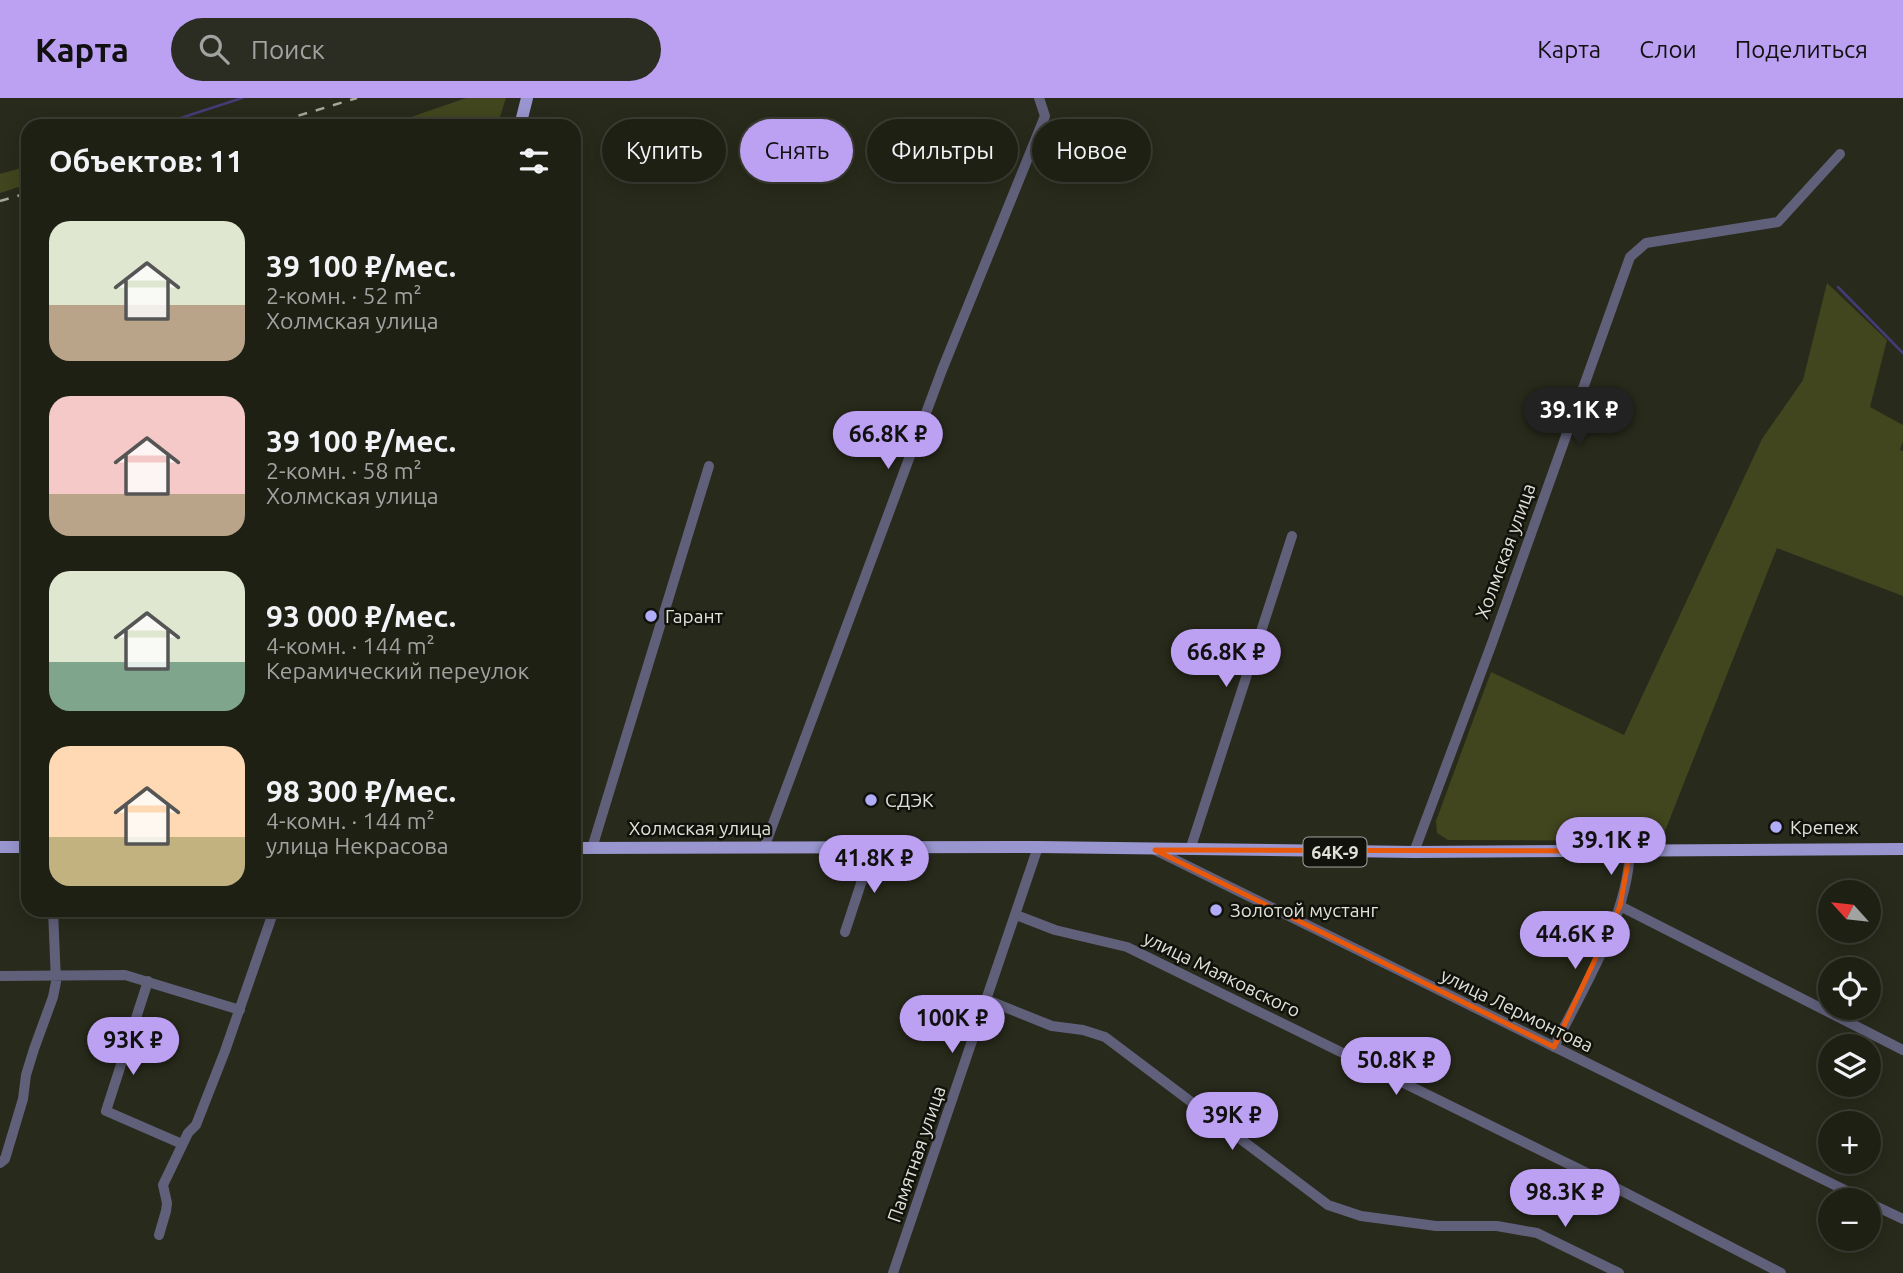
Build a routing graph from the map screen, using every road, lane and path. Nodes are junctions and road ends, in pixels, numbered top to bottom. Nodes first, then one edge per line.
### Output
1 (527, 98) edge
2 (1039, 98) edge
3 (522, 119) edge
4 (1840, 154) dead end
5 (709, 466) dead end
6 (1292, 536) dead end
7 (0, 847) edge
8 (21, 847) edge
9 (873, 847) junction
10 (1038, 847) junction
11 (581, 848) edge
12 (592, 848) junction
13 (764, 848) junction
14 (1903, 849) edge
15 (1154, 850) junction
16 (1190, 850) junction
17 (1414, 852) junction
18 (1630, 852) junction
19 (1620, 906) junction
20 (1016, 915) junction
21 (53, 917) edge
22 (272, 917) edge
23 (845, 932) dead end
24 (56, 975) junction
25 (0, 976) edge
26 (148, 981) junction
27 (988, 1000) junction
28 (240, 1010) junction
29 (1554, 1047) junction
30 (1903, 1050) edge
31 (182, 1144) junction
32 (2, 1161) edge
33 (1839, 1188) edge
34 (1881, 1209) edge
35 (1903, 1219) edge
36 (159, 1235) dead end
37 (893, 1273) edge
38 (1619, 1273) edge
39 (1780, 1273) edge

1 - 3 main road
2 - 13 street
4 - 17 street, Холмская улица
5 - 12 street
6 - 16 street
7 - 8 main road
9 - 10 main road, Холмская улица / 64К-9
9 - 13 main road, Холмская улица / 64К-9
9 - 23 street
10 - 15 main road, Холмская улица / 64К-9
10 - 20 street, Памятная улица
11 - 12 main road, Холмская улица / 64К-9
12 - 13 main road, Холмская улица / 64К-9
14 - 18 main road, Холмская улица / 64К-9
15 - 16 main road, Холмская улица / 64К-9
15 - 29 street, улица Лермонтова
16 - 17 main road, Холмская улица / 64К-9
17 - 18 main road, Холмская улица / 64К-9
18 - 19 street
19 - 29 street
19 - 30 street
20 - 27 street, Памятная улица
20 - 39 street, улица Маяковского
21 - 24 street
22 - 28 street
24 - 25 street
24 - 26 street
24 - 32 street
26 - 28 street
26 - 31 street
27 - 37 street, Памятная улица
27 - 38 street
28 - 31 street
29 - 33 street, улица Лермонтова
31 - 36 street
34 - 35 street, улица Лермонтова

